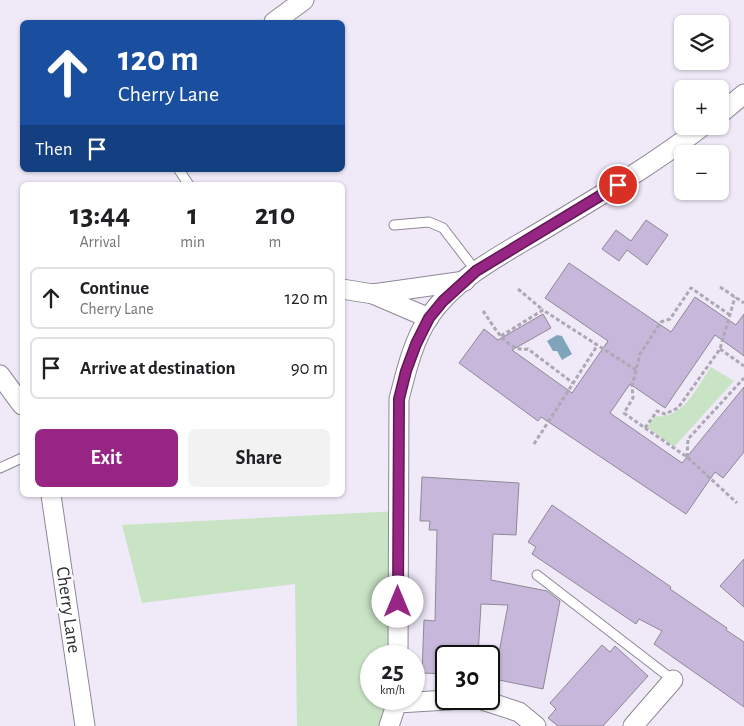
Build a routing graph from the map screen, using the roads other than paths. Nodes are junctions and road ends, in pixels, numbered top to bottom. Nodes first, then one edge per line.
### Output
1 (304, 0) edge
2 (277, 20) edge
3 (744, 94) edge
4 (729, 106) edge
5 (690, 135) edge
6 (394, 225) dead end
7 (470, 276) junction
8 (345, 289) edge
9 (373, 294) junction
10 (429, 318) junction
11 (0, 375) edge
12 (20, 402) edge
13 (20, 459) edge
14 (0, 468) edge
15 (50, 497) edge
16 (537, 575) dead end
17 (398, 645) edge
18 (673, 680) joint
19 (500, 706) edge
20 (395, 710) edge
21 (85, 726) edge
22 (389, 726) edge
23 (536, 726) edge
24 (633, 726) edge

1 - 2 street
3 - 4 street
5 - 7 street
6 - 7 lane
7 - 9 street
7 - 10 street
8 - 9 street
9 - 10 street
10 - 17 street
11 - 12 street
13 - 14 lane
15 - 21 street, Cherry Lane
16 - 18 lane
18 - 24 street
19 - 23 street
20 - 22 street

